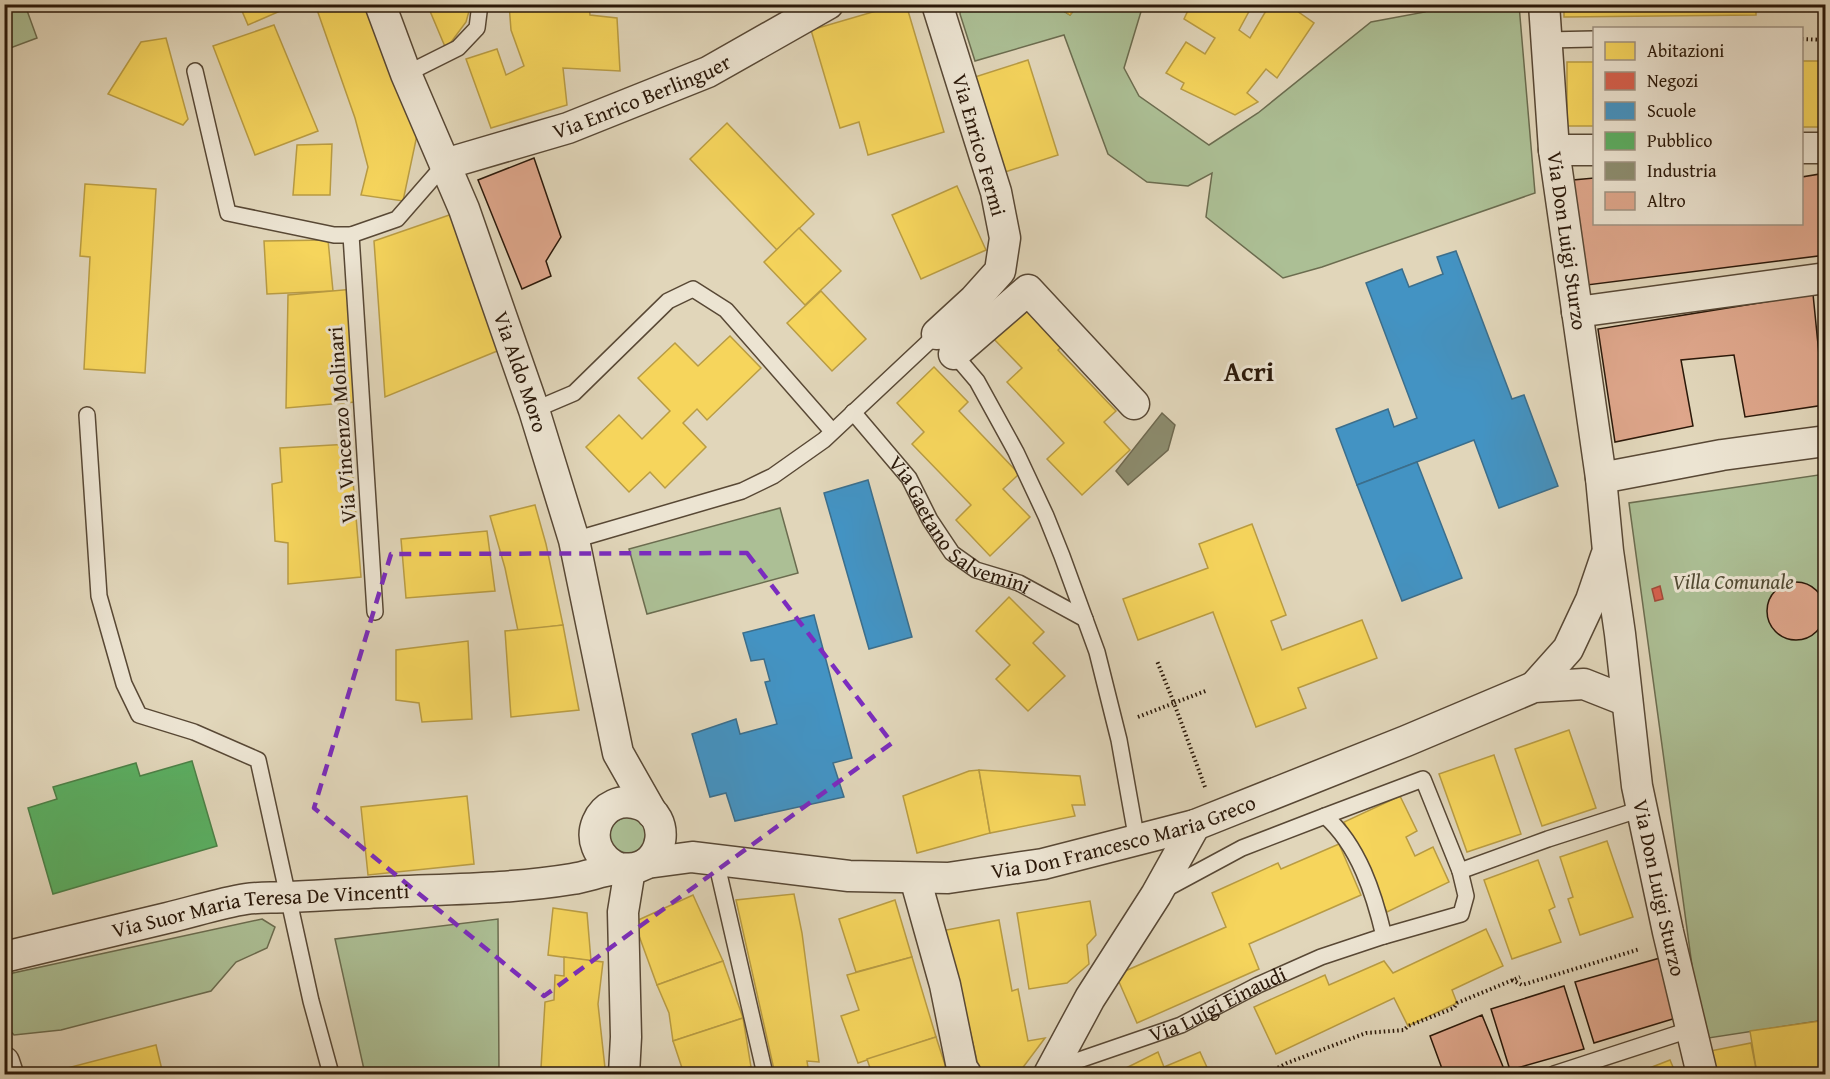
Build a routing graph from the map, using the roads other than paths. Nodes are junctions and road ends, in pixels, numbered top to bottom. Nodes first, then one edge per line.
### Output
1 (380, 4) edge
2 (480, 4) edge
3 (828, 4) edge
4 (938, 4) edge
5 (1544, 4) edge
6 (1593, 39) edge
7 (1546, 40) junction
8 (195, 71) dead end
9 (406, 74) junction
10 (1803, 148) edge
11 (1826, 148) edge
12 (1554, 150) junction
13 (1593, 150) edge
14 (445, 164) junction
15 (351, 235) junction
16 (1826, 278) edge
17 (1577, 312) junction
18 (946, 344) junction
19 (1134, 405) dead end
20 (534, 410) junction
21 (853, 412) junction
22 (87, 415) dead end
23 (832, 432) junction
24 (1826, 441) edge
25 (1601, 478) junction
26 (574, 540) junction
27 (1608, 551) junction
28 (375, 612) dead end
29 (1085, 619) junction
30 (1534, 687) junction
31 (1627, 701) junction
32 (618, 753) junction
33 (1641, 809) junction
34 (1325, 816) junction
35 (597, 823) junction
36 (657, 824) junction
37 (1195, 825) junction
38 (1137, 841) junction
39 (704, 859) junction
40 (632, 867) junction
41 (1460, 871) junction
42 (915, 878) junction
43 (520, 885) junction
44 (1156, 895) junction
45 (288, 897) junction
46 (1384, 936) junction
47 (4, 957) edge
48 (1692, 1029) junction
49 (4, 1062) edge
50 (1050, 1072) edge
51 (8, 1074) edge
52 (331, 1074) edge
53 (624, 1074) edge
54 (765, 1074) edge
55 (966, 1074) edge
56 (1554, 1074) edge
57 (1702, 1074) edge

1 - 9 street, Via Aldo Moro
2 - 9 lane
3 - 14 street, Via Enrico Berlinguer
4 - 18 street, Via Enrico Fermi
5 - 7 street, Via Don Luigi Sturzo
6 - 7 lane
7 - 12 street, Via Don Luigi Sturzo
8 - 15 lane
9 - 14 street, Via Aldo Moro
10 - 11 street
12 - 13 street
12 - 17 street, Via Don Luigi Sturzo
14 - 15 lane
14 - 20 street, Via Aldo Moro
15 - 28 lane, Via Vincenzo Molinari
16 - 17 street
17 - 25 street, Via Don Luigi Sturzo
18 - 19 street
18 - 21 lane
18 - 29 lane, Via Gaetano Salvemini
20 - 23 lane
20 - 26 street, Via Aldo Moro
21 - 23 lane
21 - 29 lane, Via Gaetano Salvemini
22 - 45 lane
23 - 26 lane
24 - 25 street
25 - 27 street, Via Don Luigi Sturzo
26 - 32 street, Via Aldo Moro
27 - 30 street
27 - 31 street, Via Don Luigi Sturzo
29 - 38 lane, Via Gaetano Salvemini
30 - 31 street
30 - 37 street, Via Don Francesco Maria Greco
31 - 33 street, Via Don Luigi Sturzo
32 - 35 street, Via Aldo Moro
32 - 36 street, Via Aldo Moro
33 - 41 lane
33 - 48 street, Via Don Luigi Sturzo
34 - 41 lane, Via Luigi Einaudi
34 - 44 lane, Via Luigi Einaudi
34 - 46 lane
35 - 36 street
35 - 40 street
35 - 43 street, Via Suor Maria Teresa De Vincenti
36 - 39 street, Via Don Francesco Maria Greco
36 - 40 street
37 - 38 street, Via Don Francesco Maria Greco
37 - 44 street, Via Luigi Einaudi
38 - 42 street, Via Don Francesco Maria Greco
39 - 40 street, Via Don Francesco Maria Greco
39 - 42 street, Via Don Francesco Maria Greco
39 - 54 lane
40 - 43 street, Via Suor Maria Teresa De Vincenti
40 - 53 street
41 - 46 lane, Via Luigi Einaudi
42 - 55 street
43 - 45 street, Via Suor Maria Teresa De Vincenti
44 - 50 street, Via Luigi Einaudi
45 - 47 street, Via Suor Maria Teresa De Vincenti
45 - 52 lane
46 - 50 lane, Via Luigi Einaudi
48 - 56 lane
48 - 57 street, Via Don Luigi Sturzo
49 - 51 street

